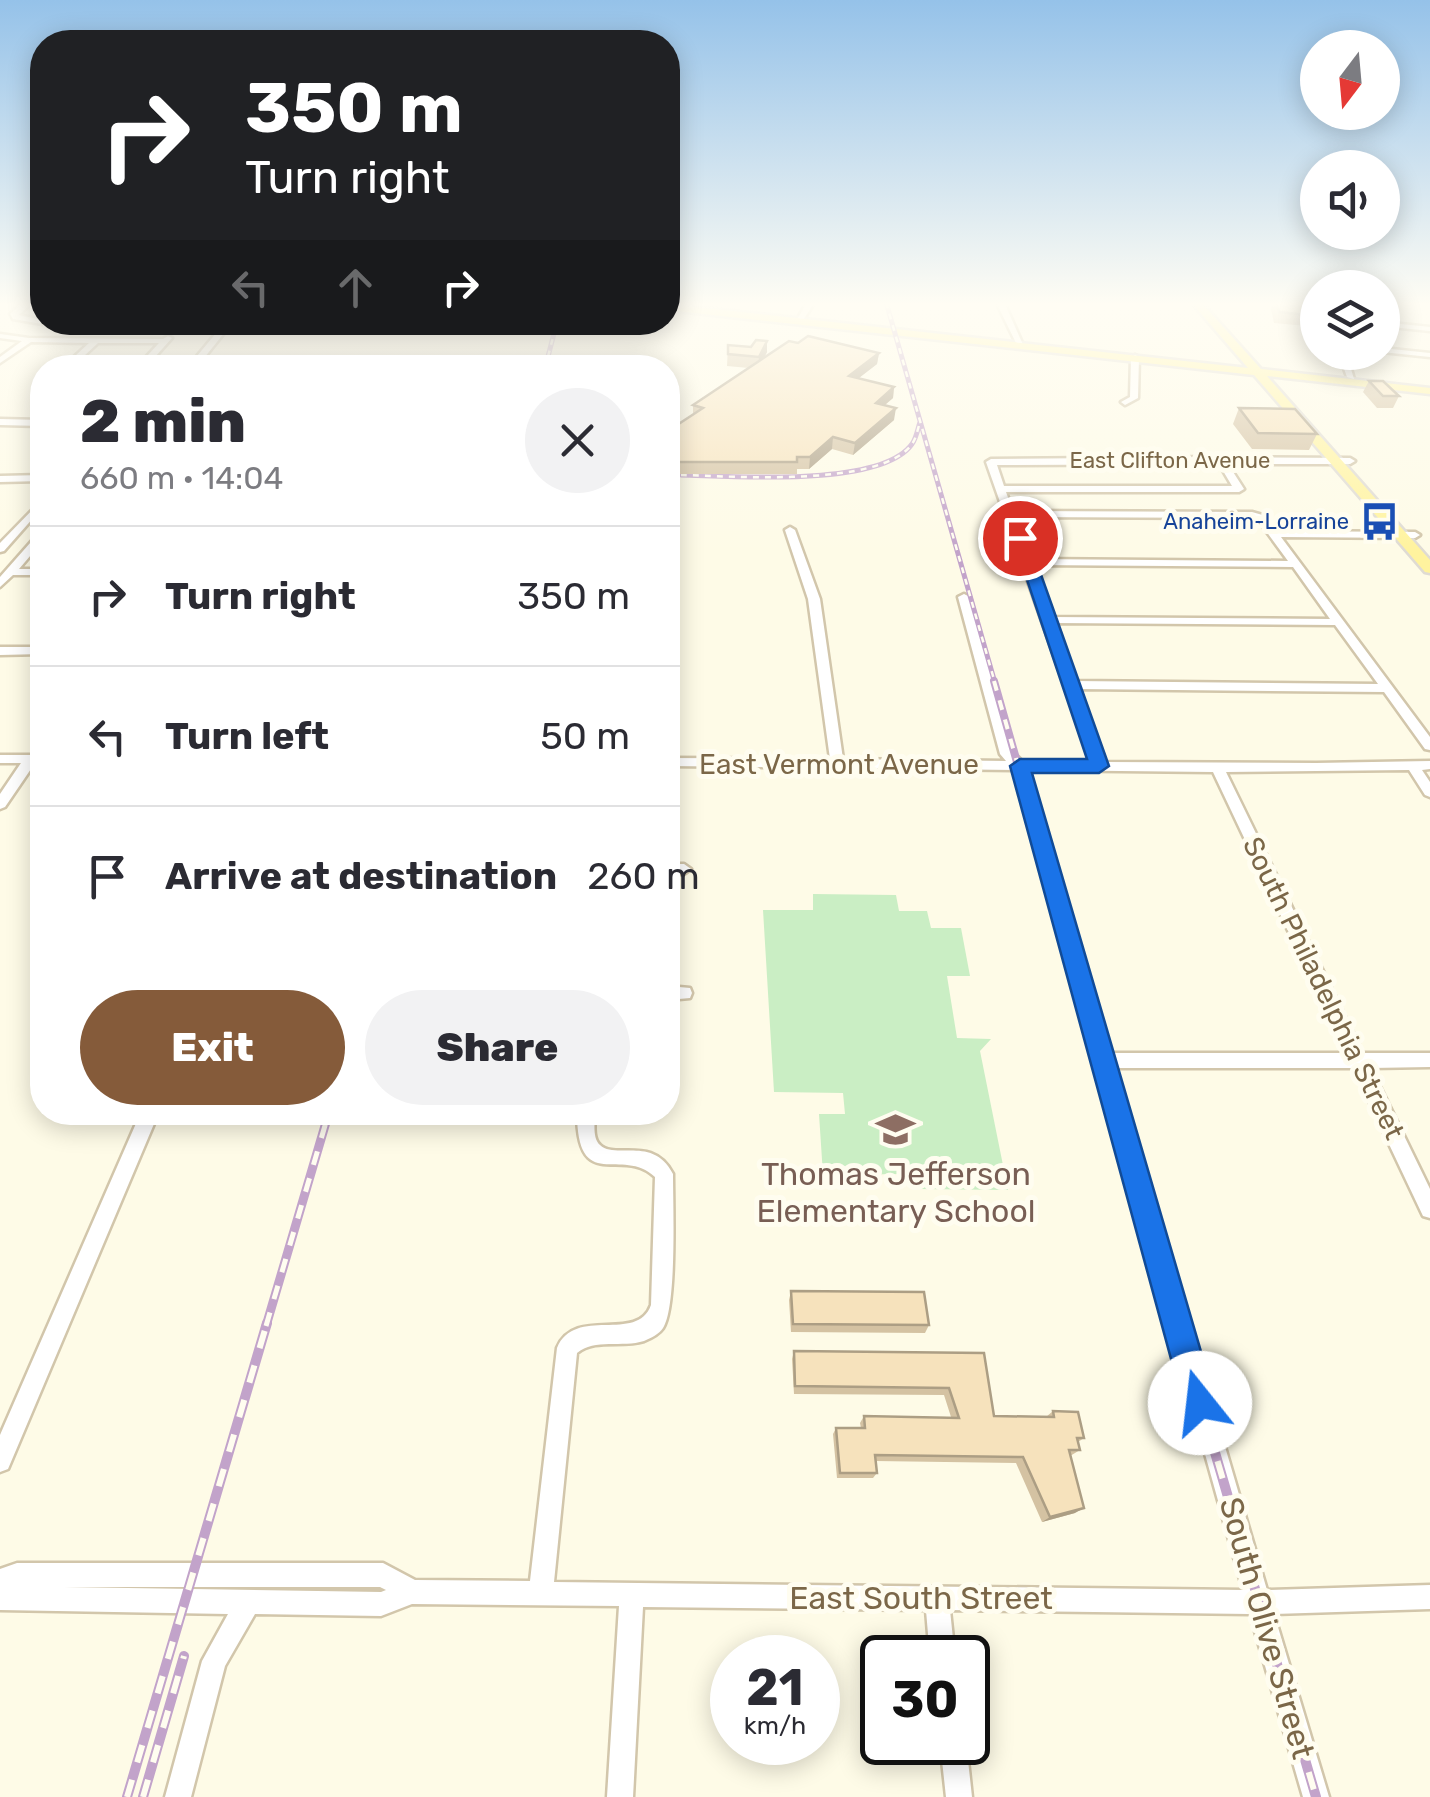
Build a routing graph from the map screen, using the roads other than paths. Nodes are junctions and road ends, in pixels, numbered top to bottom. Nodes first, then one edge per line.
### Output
1 (1134, 386) edge
2 (1277, 386) edge
3 (1126, 402) dead end
4 (0, 422) edge
5 (30, 423) edge
6 (1221, 460) junction
7 (1343, 461) junction
8 (30, 479) edge
9 (0, 480) edge
10 (1000, 489) junction
11 (30, 514) edge
12 (1012, 514) junction
13 (790, 530) dead end
14 (1406, 530) junction
15 (1274, 534) junction
16 (6, 535) edge
17 (0, 549) edge
18 (1430, 551) edge
19 (30, 552) edge
20 (1029, 562) junction
21 (1295, 564) junction
22 (1430, 570) edge
23 (11, 572) junction
24 (30, 572) edge
25 (0, 584) edge
26 (964, 597) dead end
27 (1047, 620) junction
28 (1341, 622) junction
29 (0, 651) edge
30 (30, 651) edge
31 (1070, 684) junction
32 (1388, 688) junction
33 (1430, 746) edge
34 (0, 759) edge
35 (30, 759) edge
36 (680, 762) edge
37 (836, 762) junction
38 (1430, 765) edge
39 (30, 766) edge
40 (1020, 766) junction
41 (1099, 766) junction
42 (1412, 766) junction
43 (1217, 767) junction
44 (1430, 792) edge
45 (0, 804) edge
46 (1102, 1060) junction
47 (1359, 1060) junction
48 (1430, 1060) edge
49 (144, 1125) edge
50 (585, 1125) edge
51 (1430, 1209) edge
52 (0, 1461) edge
53 (0, 1581) edge
54 (412, 1592) junction
55 (541, 1594) junction
56 (632, 1596) junction
57 (1430, 1596) edge
58 (0, 1598) edge
59 (936, 1598) junction
60 (249, 1602) junction
61 (1260, 1602) junction
62 (940, 1635) edge
63 (956, 1765) edge
64 (178, 1797) edge
65 (620, 1797) edge
66 (959, 1797) edge
67 (1316, 1797) edge

1 - 3 street
2 - 7 main road
4 - 5 street
6 - 7 street, East Clifton Avenue
6 - 10 street, East Clifton Avenue
6 - 10 street
7 - 14 main road
7 - 14 main road
8 - 9 street
10 - 12 street
11 - 16 street
12 - 15 street
12 - 20 street
13 - 37 street
14 - 15 street
14 - 18 main road
14 - 22 main road
15 - 21 street
16 - 17 street
19 - 23 street
20 - 21 street
20 - 27 street
21 - 28 street
23 - 24 street
23 - 25 street
26 - 40 street, South Olive Street
27 - 28 street
27 - 31 street
28 - 32 street
29 - 30 street
31 - 32 street
31 - 41 street
32 - 33 street
34 - 35 street
36 - 37 street, East Vermont Avenue
37 - 40 street, East Vermont Avenue
38 - 42 street, East Vermont Avenue
39 - 45 street
40 - 41 street, East Vermont Avenue
40 - 46 street, South Olive Street
41 - 43 street, East Vermont Avenue
42 - 43 street, East Vermont Avenue
42 - 44 street
43 - 47 street, South Philadelphia Street
46 - 47 street
46 - 61 street, South Olive Street
47 - 48 street
47 - 51 street, South Philadelphia Street
49 - 52 street
50 - 55 street
53 - 54 street, East South Street
54 - 55 street, East South Street
54 - 60 street, East South Street
55 - 56 street, East South Street
56 - 59 street, East South Street
56 - 65 street
57 - 61 street, East South Street
58 - 60 street, East South Street
59 - 61 street, East South Street
59 - 62 street
60 - 64 street
61 - 67 street, South Olive Street
63 - 66 street

